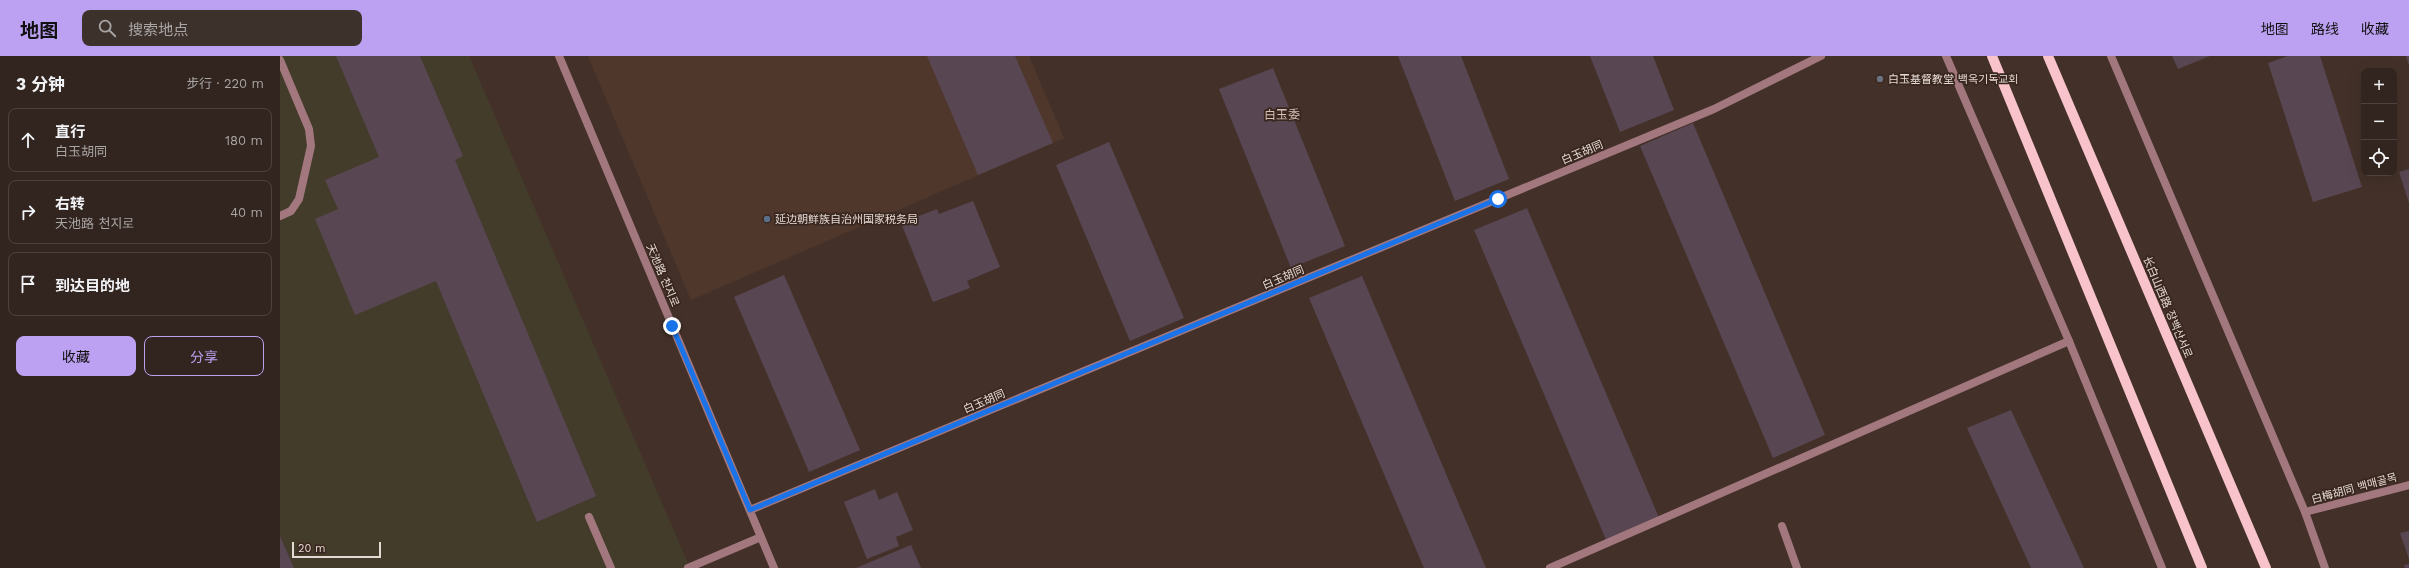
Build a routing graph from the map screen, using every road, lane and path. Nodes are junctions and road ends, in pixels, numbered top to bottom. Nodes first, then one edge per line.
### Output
1 (559, 56) edge
2 (1821, 56) edge
3 (1946, 56) edge
4 (1992, 56) edge
5 (2048, 56) edge
6 (2112, 56) edge
7 (280, 60) edge
8 (280, 216) edge
9 (2069, 340) junction
10 (2409, 485) edge
11 (750, 510) junction
12 (2305, 512) junction
13 (588, 517) dead end
14 (1782, 526) dead end
15 (761, 537) junction
16 (610, 568) edge
17 (688, 568) edge
18 (774, 568) edge
19 (1550, 568) edge
20 (1797, 568) edge
21 (2162, 568) edge
22 (2202, 568) edge
23 (2266, 568) edge
24 (2325, 568) edge

1 - 11 street, 天池路 천지로
2 - 11 street, 白玉胡同
3 - 9 street
4 - 22 main road
5 - 23 main road, 长白山西路 장백산서로
6 - 12 street
7 - 8 street
9 - 19 street
9 - 21 street
10 - 12 street, 白梅胡同 백매골목
11 - 15 street, 天池路 천지로
12 - 24 street
13 - 16 street
14 - 20 street
15 - 17 street
15 - 18 street, 天池路 천지로

